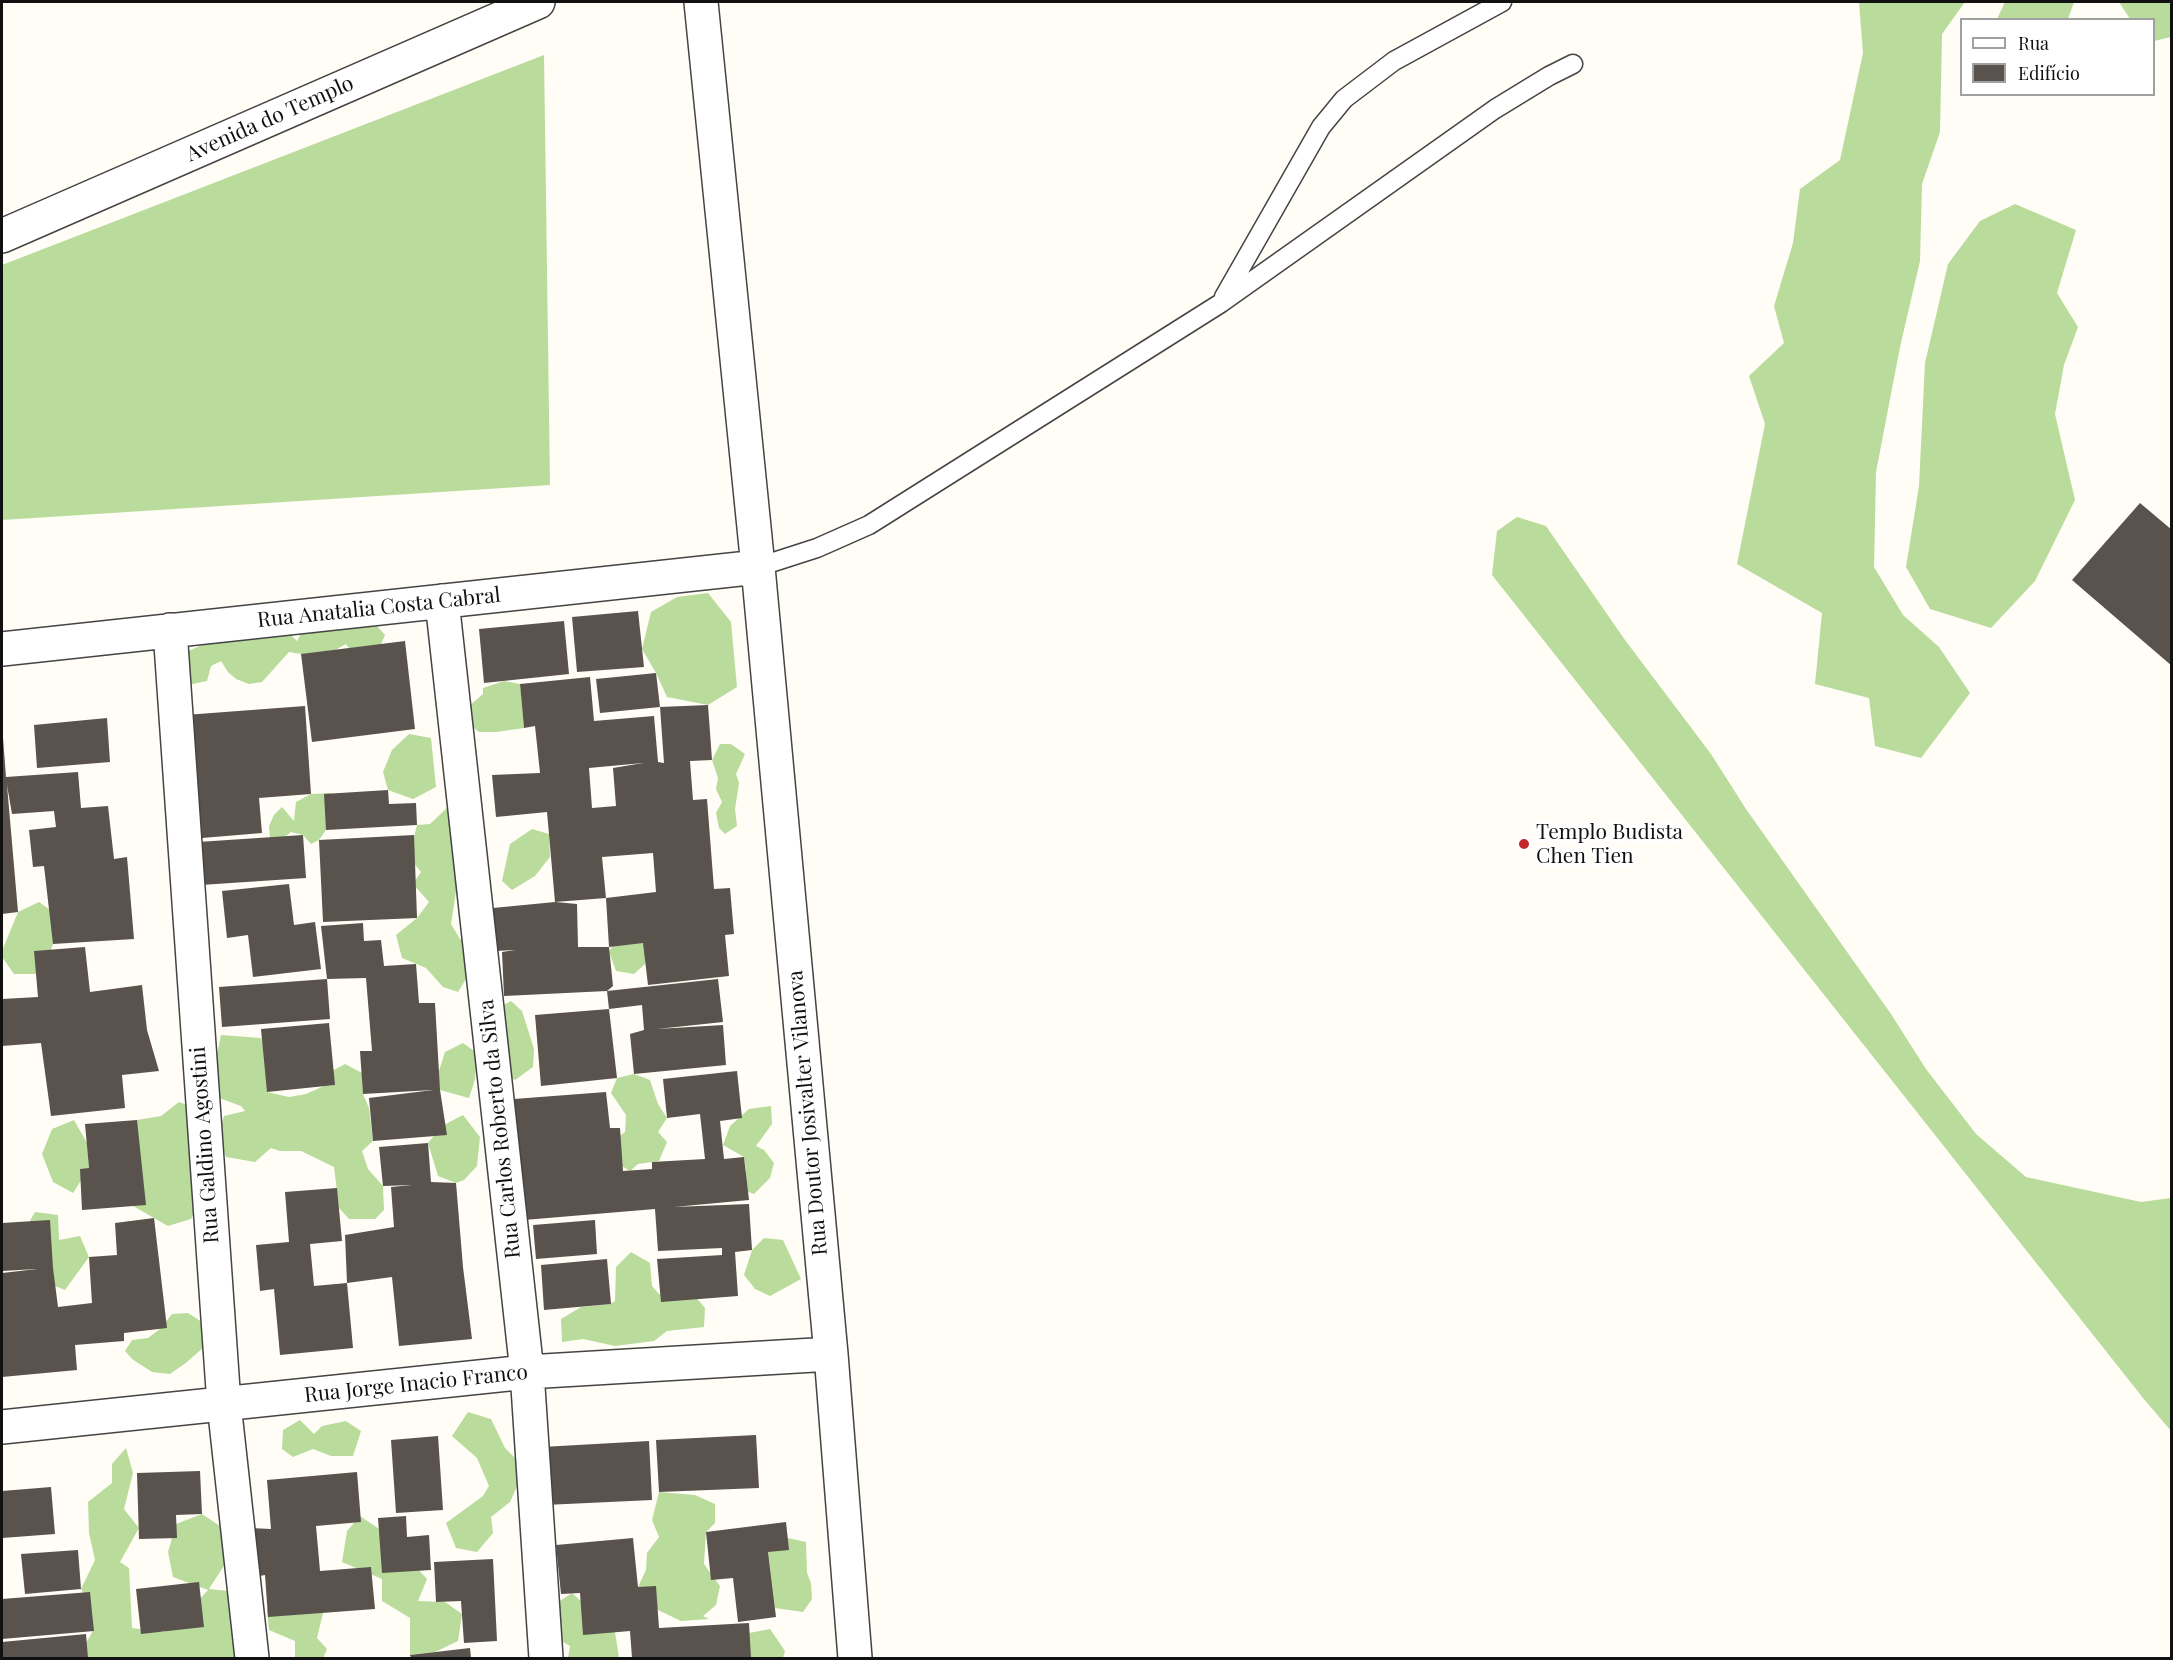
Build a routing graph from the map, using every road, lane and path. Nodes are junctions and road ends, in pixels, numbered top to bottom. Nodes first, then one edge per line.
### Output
1 (538, 2) edge
2 (701, 2) edge
3 (1502, 2) edge
4 (1573, 64) dead end
5 (2, 236) edge
6 (1221, 303) junction
7 (758, 567) junction
8 (441, 601) junction
9 (170, 630) junction
10 (2, 649) edge
11 (831, 1354) junction
12 (527, 1372) junction
13 (224, 1404) junction
14 (2, 1427) edge
15 (252, 1659) edge
16 (546, 1659) edge
17 (855, 1659) edge

1 - 5 street, Avenida do Templo
2 - 7 street, Rua Doutor Josivalter Vilanova
3 - 6 lane
4 - 6 lane
6 - 7 lane
7 - 8 street, Rua Anatalia Costa Cabral
7 - 11 street, Rua Doutor Josivalter Vilanova
8 - 9 street, Rua Anatalia Costa Cabral
8 - 12 street, Rua Carlos Roberto da Silva
9 - 10 street, Rua Anatalia Costa Cabral
9 - 13 street, Rua Galdino Agostini
11 - 12 street, Rua Jorge Inacio Franco
11 - 17 street, Rua Doutor Josivalter Vilanova
12 - 13 street, Rua Jorge Inacio Franco
12 - 16 street, Rua Carlos Roberto da Silva
13 - 14 street, Rua Jorge Inacio Franco
13 - 15 street, Rua Galdino Agostini

